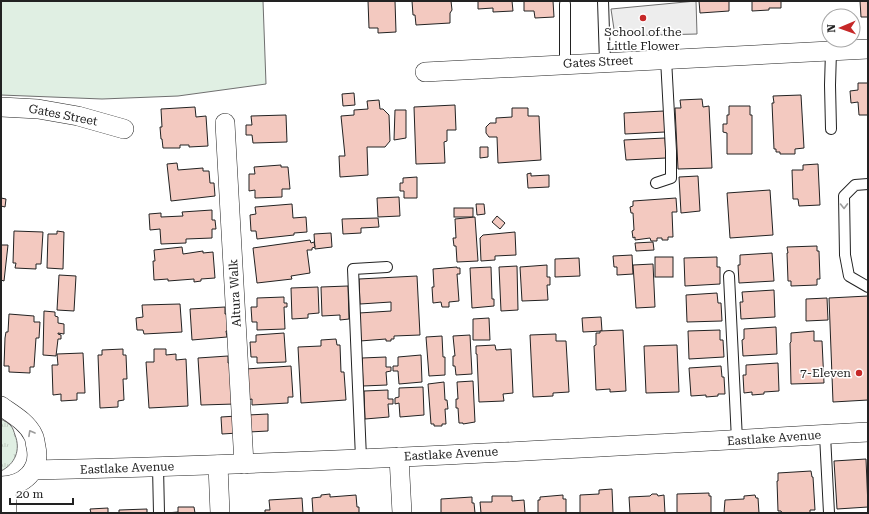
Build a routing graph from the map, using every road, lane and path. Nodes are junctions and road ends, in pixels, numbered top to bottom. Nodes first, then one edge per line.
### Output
1 (603, 1) edge
2 (566, 4) dead end
3 (868, 49) edge
4 (831, 51) junction
5 (666, 59) junction
6 (604, 62) junction
7 (565, 64) junction
8 (425, 72) dead end
9 (1, 106) edge
10 (225, 123) dead end
11 (124, 129) dead end
12 (832, 129) dead end
13 (656, 183) dead end
14 (868, 184) edge
15 (387, 267) dead end
16 (729, 276) dead end
17 (868, 287) edge
18 (1, 406) edge
19 (868, 432) edge
20 (825, 434) junction
21 (737, 440) junction
22 (398, 457) junction
23 (360, 458) junction
24 (244, 464) junction
25 (218, 465) junction
26 (158, 468) junction
27 (34, 470) junction
28 (3, 486) edge
29 (7, 513) edge
30 (159, 513) edge
31 (220, 513) edge
32 (402, 513) edge
33 (829, 513) edge

1 - 6 lane
2 - 7 lane
3 - 4 street, Gates Street
4 - 5 street, Gates Street
4 - 12 lane
5 - 6 street, Gates Street
5 - 13 lane
6 - 7 street, Gates Street
7 - 8 street, Gates Street
9 - 11 street, Gates Street
10 - 24 street, Altura Walk
14 -> 17 lane
15 - 23 lane
16 - 21 lane
27 -> 18 street
19 - 20 street, Eastlake Avenue
20 - 21 street, Eastlake Avenue
20 - 33 lane
21 - 22 street, Eastlake Avenue
22 - 23 street, Eastlake Avenue
22 - 32 street
23 - 24 street, Eastlake Avenue
24 - 25 street, Eastlake Avenue
25 - 26 street, Eastlake Avenue
25 - 31 street
26 - 27 street, Eastlake Avenue
26 - 30 lane
27 - 28 street
28 - 29 street

